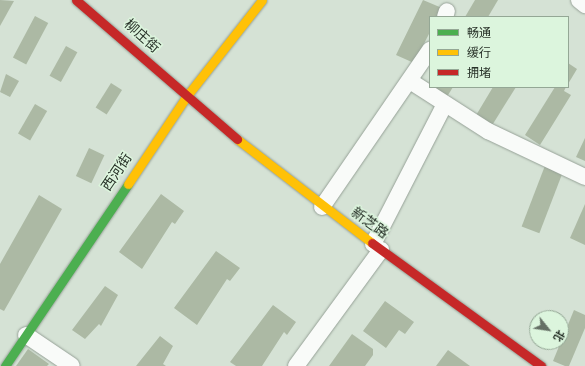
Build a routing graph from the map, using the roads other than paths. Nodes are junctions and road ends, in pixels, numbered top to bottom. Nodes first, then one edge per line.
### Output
1 (76, 0) edge
2 (262, 0) edge
3 (579, 0) edge
4 (585, 5) edge
5 (429, 52) edge
6 (410, 81) junction
7 (186, 97) junction
8 (445, 104) junction
9 (585, 177) edge
10 (322, 207) junction
11 (377, 247) junction
12 (26, 335) junction
13 (5, 366) edge
14 (72, 366) edge
15 (296, 366) edge
16 (541, 366) edge

1 - 7 main road, 柳庄街
2 - 7 main road, 西河街
3 - 4 street
5 - 6 street
6 - 8 street
6 - 10 street
7 - 10 main road, 新芝路
7 - 12 main road, 西河街
8 - 9 street
8 - 11 street
10 - 11 main road, 新芝路
11 - 15 street
11 - 16 main road, 新芝路
12 - 13 main road, 西河街
12 - 14 street

